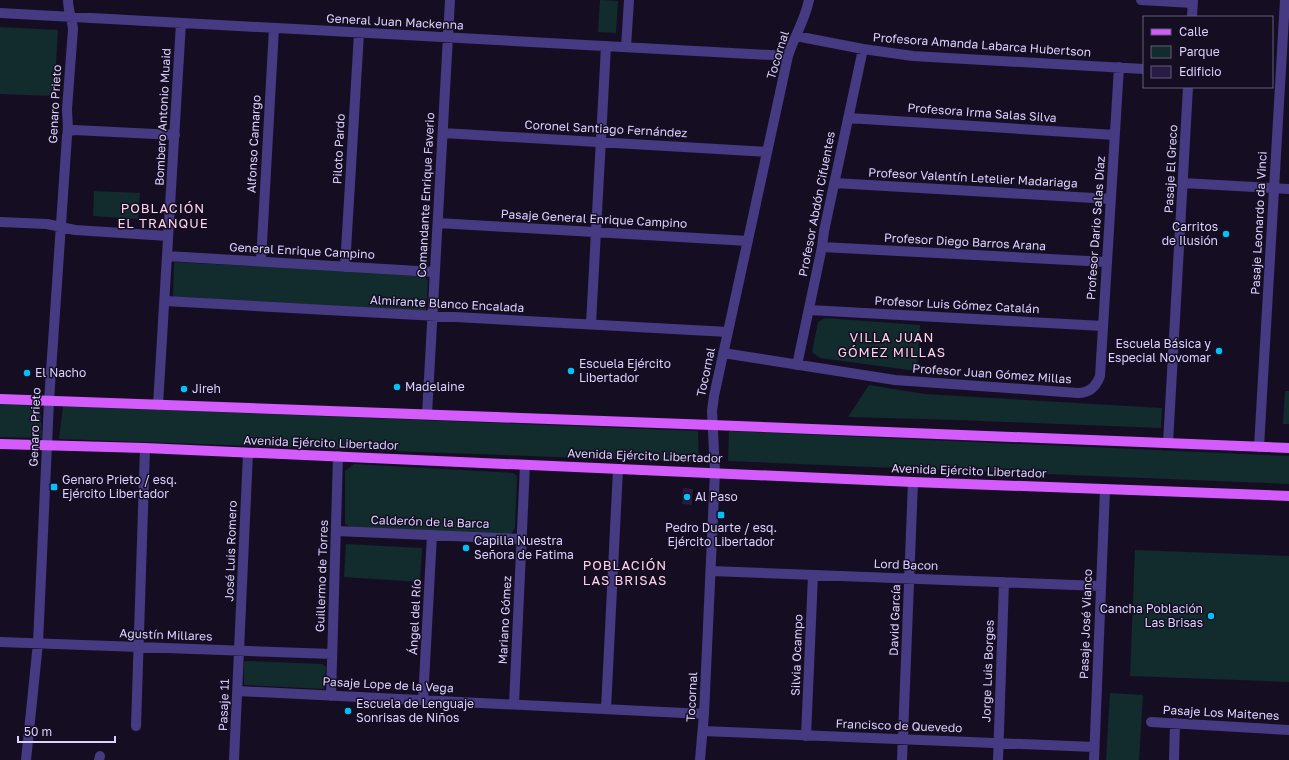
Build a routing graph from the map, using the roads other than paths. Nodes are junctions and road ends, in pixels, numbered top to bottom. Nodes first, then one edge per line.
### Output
1 (68, 0) edge
2 (450, 0) edge
3 (629, 0) edge
4 (809, 0) edge
5 (1141, 0) edge
6 (1285, 0) edge
7 (1193, 2) edge
8 (0, 13) edge
9 (1192, 16) edge
10 (70, 17) junction
11 (181, 23) junction
12 (274, 28) junction
13 (359, 33) junction
14 (796, 36) junction
15 (448, 38) junction
16 (606, 46) junction
17 (626, 48) junction
18 (863, 49) junction
19 (788, 56) junction
20 (1119, 67) junction
21 (1143, 69) edge
22 (1188, 88) edge
23 (1284, 91) edge
24 (848, 118) junction
25 (69, 131) junction
26 (443, 133) junction
27 (175, 135) junction
28 (1115, 135) junction
29 (601, 142) junction
30 (767, 152) junction
31 (834, 183) junction
32 (1183, 183) junction
33 (1274, 188) junction
34 (1289, 189) edge
35 (1111, 199) junction
36 (0, 222) edge
37 (438, 223) junction
38 (61, 227) junction
39 (596, 232) junction
40 (168, 236) junction
41 (748, 241) junction
42 (822, 247) junction
43 (167, 256) junction
44 (260, 262) junction
45 (1107, 262) junction
46 (345, 266) junction
47 (436, 272) junction
48 (165, 301) junction
49 (809, 310) junction
50 (433, 316) junction
51 (592, 324) junction
52 (1103, 326) junction
53 (728, 332) junction
54 (723, 353) junction
55 (797, 365) junction
56 (1093, 388) joint
57 (0, 399) edge
58 (49, 401) junction
59 (158, 405) junction
60 (427, 414) junction
61 (712, 425) junction
62 (1168, 443) junction
63 (0, 444) edge
64 (48, 445) junction
65 (1259, 447) junction
66 (145, 448) junction
67 (1289, 448) edge
68 (248, 452) junction
69 (338, 456) junction
70 (525, 464) junction
71 (618, 469) junction
72 (715, 472) junction
73 (913, 482) junction
74 (1105, 489) junction
75 (1289, 496) edge
76 (336, 531) junction
77 (432, 535) junction
78 (522, 539) junction
79 (711, 570) junction
80 (813, 575) junction
81 (910, 578) junction
82 (1004, 582) junction
83 (1100, 586) junction
84 (0, 642) edge
85 (38, 643) junction
86 (138, 647) junction
87 (239, 651) junction
88 (332, 654) junction
89 (238, 691) junction
90 (330, 696) junction
91 (423, 700) junction
92 (514, 704) junction
93 (606, 709) junction
94 (704, 714) junction
95 (1151, 722) dead end
96 (1175, 723) junction
97 (136, 726) dead end
98 (1289, 730) edge
99 (703, 732) junction
100 (806, 736) junction
101 (903, 739) junction
102 (998, 743) junction
103 (1094, 747) junction
104 (26, 760) edge
105 (234, 760) edge
106 (700, 760) edge
107 (902, 760) edge
108 (998, 760) edge
109 (1094, 760) edge
110 (1174, 760) edge

1 - 10 street, Genaro Prieto
2 - 15 street, Comandante Enrique Faverio
3 - 17 street
4 - 14 street, Tocornal
5 - 7 street
6 - 23 street, Pasaje Leonardo da Vinci
7 - 9 street
8 - 10 street, General Juan Mackenna
10 - 11 street, General Juan Mackenna
10 - 25 street, Genaro Prieto
11 - 12 street, General Juan Mackenna
11 - 27 street, Bombero Antonio Muaid
12 - 13 street, General Juan Mackenna
12 - 44 street, Alfonso Camargo
13 - 15 street, General Juan Mackenna
13 - 46 street, Piloto Pardo
14 - 18 street, Profesora Amanda Labarca Hubertson
14 - 19 street, Tocornal
15 - 16 street, General Juan Mackenna
15 - 26 street, Comandante Enrique Faverio
16 - 17 street, General Juan Mackenna
16 - 29 street
17 - 19 street, General Juan Mackenna
18 - 20 street, Profesora Amanda Labarca Hubertson
18 - 24 street, Profesor Abdón Cifuentes
19 - 30 street, Tocornal
20 - 21 street, Profesora Amanda Labarca Hubertson
20 - 28 street, Profesor Dario Salas Díaz
22 - 32 street, Pasaje El Greco
23 - 33 street, Pasaje Leonardo da Vinci
24 - 28 street, Profesora Irma Salas Silva
24 - 31 street, Profesor Abdón Cifuentes
25 - 27 street
25 - 38 street, Genaro Prieto
26 - 29 street, Coronel Santiago Fernández
26 - 37 street, Comandante Enrique Faverio
27 - 40 street, Bombero Antonio Muaid
28 - 35 street, Profesor Dario Salas Díaz
29 - 30 street, Coronel Santiago Fernández
29 - 39 street
30 - 41 street, Tocornal
31 - 35 street, Profesor Valentín Letelier Madariaga
31 - 42 street, Profesor Abdón Cifuentes
32 - 33 street
32 - 62 street, Pasaje El Greco
33 - 34 street
33 - 65 street, Pasaje Leonardo da Vinci
35 - 45 street, Profesor Dario Salas Díaz
36 - 38 street
37 - 39 street, Pasaje General Enrique Campino
37 - 47 street, Comandante Enrique Faverio
38 - 40 street
38 - 58 street, Genaro Prieto
39 - 41 street, Pasaje General Enrique Campino
39 - 51 street
40 - 43 street, Bombero Antonio Muaid
41 - 53 street, Tocornal
42 - 45 street, Profesor Diego Barros Arana
42 - 49 street, Profesor Abdón Cifuentes
43 - 44 street, General Enrique Campino
43 - 48 street, Bombero Antonio Muaid
44 - 46 street, General Enrique Campino
45 - 52 street, Profesor Dario Salas Díaz
46 - 47 street, General Enrique Campino
47 - 50 street, Comandante Enrique Faverio
48 - 50 street, Almirante Blanco Encalada
48 - 59 street, Bombero Antonio Muaid
49 - 52 street, Profesor Luis Gómez Catalán
49 - 55 street, Profesor Abdón Cifuentes
50 - 51 street, Almirante Blanco Encalada
50 - 60 street, Comandante Enrique Faverio
51 - 53 street, Almirante Blanco Encalada
52 - 56 street, Profesor Dario Salas Díaz
53 - 54 street, Tocornal
54 - 55 street, Profesor Juan Gómez Millas
54 - 61 street, Tocornal
55 - 56 street, Profesor Juan Gómez Millas
57 - 58 main road
58 - 59 main road
58 - 64 street, Genaro Prieto
59 - 60 main road
60 - 61 main road
61 - 62 main road
61 - 72 street, Tocornal
62 - 65 main road
63 - 64 main road, Avenida Ejército Libertador
64 - 66 main road, Avenida Ejército Libertador
64 - 85 street, Genaro Prieto
65 - 67 main road
66 - 68 main road, Avenida Ejército Libertador
66 - 86 street
68 - 69 main road, Avenida Ejército Libertador
68 - 87 street, José Luis Romero
69 - 70 main road, Avenida Ejército Libertador
69 - 76 street, Guillermo de Torres
70 - 71 main road, Avenida Ejército Libertador
70 - 78 street, Mariano Gómez
71 - 72 main road, Avenida Ejército Libertador
71 - 93 street
72 - 73 main road, Avenida Ejército Libertador
72 - 79 street, Tocornal
73 - 74 main road, Avenida Ejército Libertador
73 - 81 street, David García
74 - 75 main road, Avenida Ejército Libertador
74 - 83 street, Pasaje José Vianco
76 - 77 street, Calderón de la Barca
76 - 88 street, Guillermo de Torres
77 - 78 street, Calderón de la Barca
77 - 91 street, Ángel del Río
78 - 92 street, Mariano Gómez
79 - 80 street, Lord Bacon
79 - 94 street, Tocornal
80 - 81 street, Lord Bacon
80 - 100 street, Silvia Ocampo
81 - 82 street, Lord Bacon
81 - 101 street, David García
82 - 83 street, Lord Bacon
82 - 102 street, Jorge Luis Borges
83 - 103 street, Pasaje José Vianco
84 - 85 street, Agustín Millares
85 - 86 street, Agustín Millares
85 - 104 street, Genaro Prieto
86 - 87 street, Agustín Millares
86 - 97 street
87 - 88 street, Agustín Millares
87 - 89 street, Pasaje 11
88 - 90 street, Guillermo de Torres
89 - 90 street, Pasaje Lope de la Vega
89 - 105 street, Pasaje 11
90 - 91 street, Pasaje Lope de la Vega
91 - 92 street, Pasaje Lope de la Vega
92 - 93 street, Pasaje Lope de la Vega
93 - 94 street, Pasaje Lope de la Vega
94 - 99 street, Tocornal
95 - 96 street, Pasaje Los Maitenes
96 - 98 street, Pasaje Los Maitenes
96 - 110 street
99 - 100 street, Francisco de Quevedo
99 - 106 street, Tocornal
100 - 101 street, Francisco de Quevedo
101 - 102 street, Francisco de Quevedo
101 - 107 street, David García
102 - 103 street, Francisco de Quevedo
102 - 108 street, Jorge Luis Borges
103 - 109 street, Pasaje José Vianco

